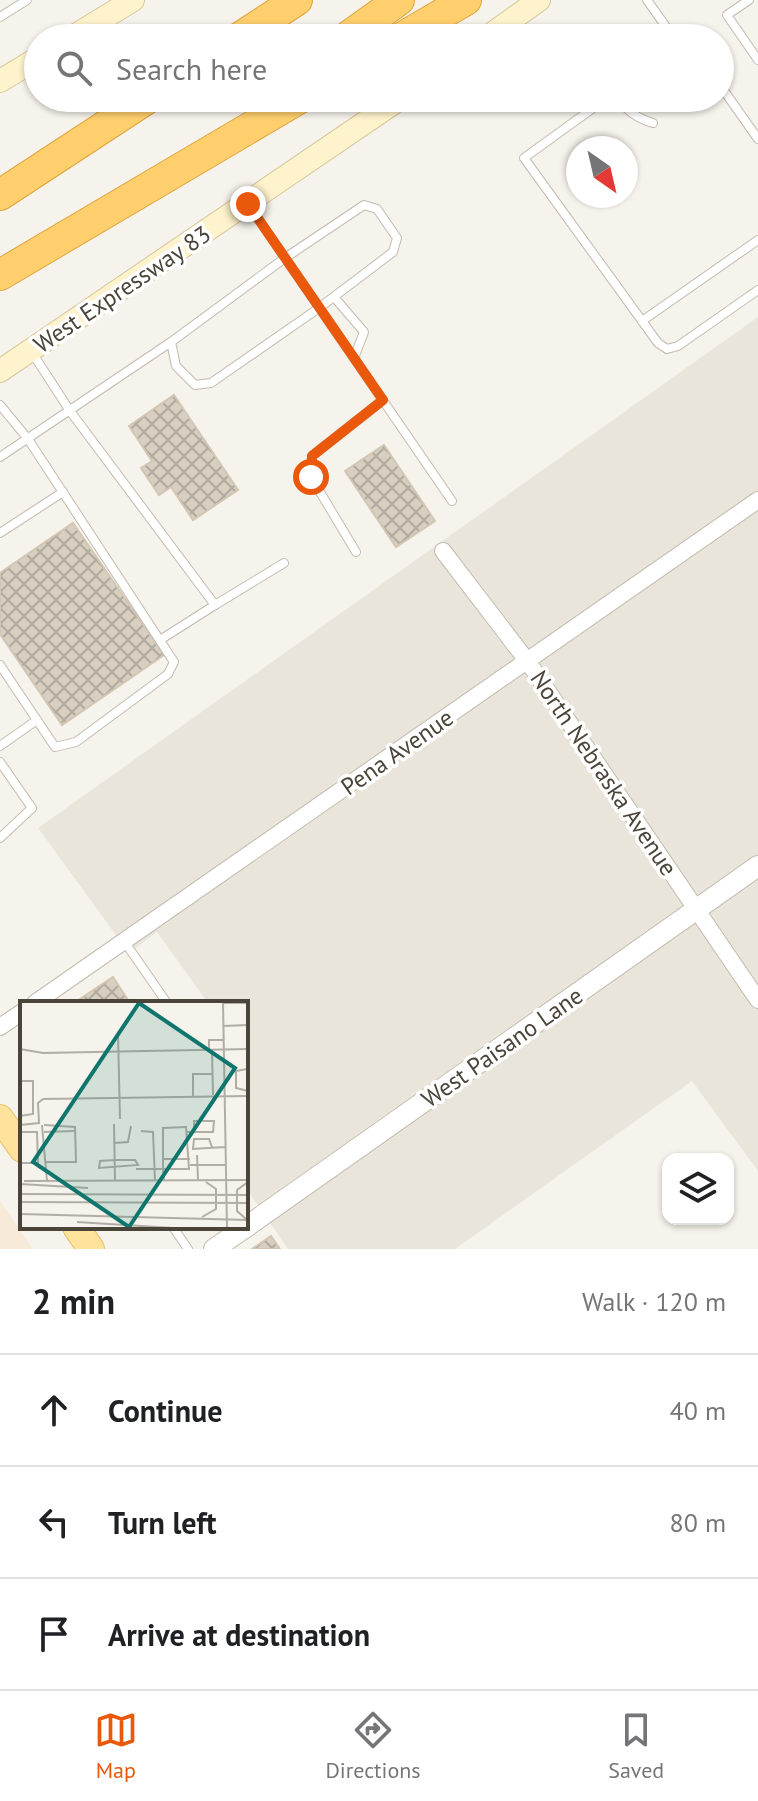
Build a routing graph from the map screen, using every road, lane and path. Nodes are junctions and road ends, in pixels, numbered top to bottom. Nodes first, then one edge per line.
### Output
1 (27, 0) edge
2 (133, 0) edge
3 (297, 0) edge
4 (399, 0) edge
5 (466, 0) edge
6 (539, 0) edge
7 (647, 0) edge
8 (749, 0) edge
9 (0, 17) edge
10 (94, 24) edge
11 (260, 24) edge
12 (366, 24) edge
13 (425, 24) edge
14 (506, 24) edge
15 (664, 24) edge
16 (733, 24) edge
17 (734, 25) edge
18 (758, 60) edge
19 (24, 66) edge
20 (0, 81) edge
21 (734, 105) edge
22 (127, 112) edge
23 (241, 112) edge
24 (276, 112) edge
25 (381, 112) edge
26 (588, 112) edge
27 (629, 112) edge
28 (653, 123) dead end
29 (758, 139) edge
30 (0, 195) edge
31 (248, 204) junction
32 (758, 240) edge
33 (285, 258) junction
34 (0, 268) edge
35 (0, 275) edge
36 (758, 290) edge
37 (334, 297) junction
38 (319, 308) junction
39 (642, 321) junction
40 (171, 342) junction
41 (30, 351) junction
42 (354, 358) junction
43 (0, 371) edge
44 (383, 400) junction
45 (0, 405) edge
46 (70, 411) junction
47 (28, 439) junction
48 (0, 457) edge
49 (63, 492) junction
50 (758, 500) edge
51 (452, 501) dead end
52 (0, 533) edge
53 (443, 551) dead end
54 (356, 552) dead end
55 (284, 563) dead end
56 (215, 605) junction
57 (160, 640) junction
58 (528, 662) junction
59 (0, 665) edge
60 (37, 720) junction
61 (0, 746) edge
62 (0, 762) edge
63 (0, 838) edge
64 (758, 866) edge
65 (696, 910) junction
66 (124, 941) junction
67 (758, 1000) edge
68 (38, 1001) edge
69 (166, 1001) edge
70 (20, 1014) edge
71 (0, 1027) edge
72 (0, 1118) edge
73 (20, 1146) edge
74 (248, 1226) edge
75 (77, 1229) edge
76 (174, 1229) edge
77 (243, 1229) edge
78 (91, 1249) edge
79 (188, 1249) edge
80 (214, 1249) edge

1 - 9 lane
2 - 10 main road
3 - 11 highway
4 - 12 highway
5 - 13 highway
6 - 14 main road
7 - 15 lane
8 - 16 lane
17 - 18 lane
19 - 20 main road
21 - 29 lane
22 - 30 highway
23 - 34 highway
24 - 35 highway
25 - 31 main road, West Expressway 83
26 - 39 lane
27 - 28 lane
31 - 33 lane
31 - 41 main road, West Expressway 83
32 - 39 lane
33 - 37 lane
33 - 38 lane
33 - 40 lane
36 - 39 lane
37 - 38 lane
37 - 42 lane
38 - 40 lane
38 - 42 lane
40 - 46 lane
41 - 43 main road, West Expressway 83
41 - 46 lane
42 - 44 lane
44 - 51 lane
44 - 54 lane
45 - 47 lane
46 - 47 lane
46 - 56 lane
47 - 48 lane
47 - 49 lane
49 - 52 lane
49 - 57 lane
50 - 58 street, Pena Avenue
53 - 58 street, North Nebraska Avenue
55 - 56 lane
56 - 57 lane
57 - 60 lane
58 - 65 street, North Nebraska Avenue
58 - 66 street, Pena Avenue
59 - 60 lane
60 - 61 lane
62 - 63 lane
64 - 65 street, West Paisano Lane
65 - 67 street, North Nebraska Avenue
65 - 74 street, West Paisano Lane
66 - 68 street, Pena Avenue
66 - 69 lane
70 - 71 street
72 - 73 main road
75 - 78 main road
76 - 79 lane
77 - 80 street, West Paisano Lane

